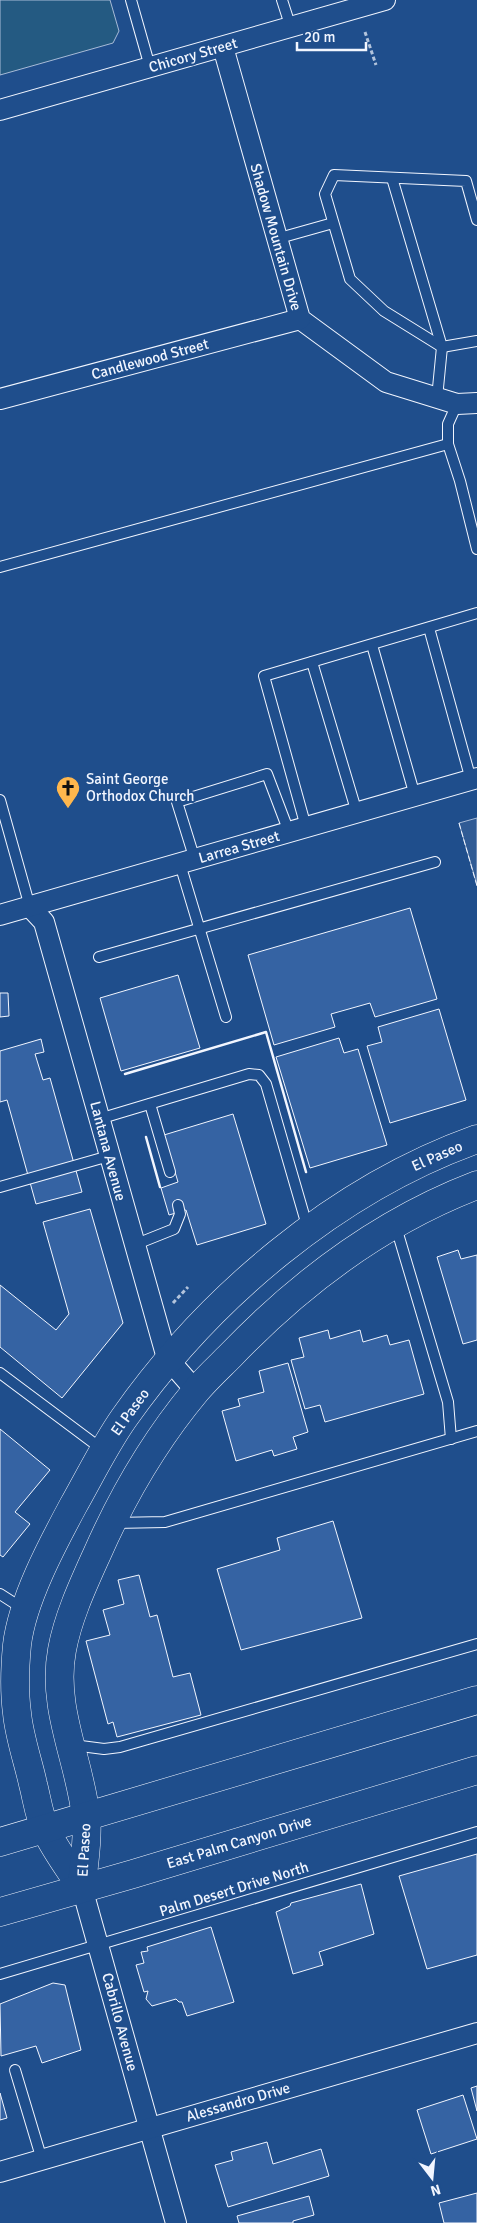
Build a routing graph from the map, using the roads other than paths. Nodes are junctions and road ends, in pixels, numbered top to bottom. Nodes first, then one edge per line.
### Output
1 (130, 0) edge
2 (282, 0) edge
3 (385, 0) edge
4 (291, 28) junction
5 (223, 47) junction
6 (150, 67) junction
7 (0, 110) edge
8 (392, 178) junction
9 (477, 220) edge
10 (333, 223) junction
11 (276, 239) junction
12 (300, 319) junction
13 (477, 341) edge
14 (442, 346) junction
15 (438, 398) junction
16 (0, 399) edge
17 (467, 403) edge
18 (448, 444) junction
19 (477, 549) edge
20 (0, 567) edge
21 (477, 613) edge
22 (428, 628) junction
23 (372, 645) junction
24 (312, 662) junction
25 (474, 779) edge
26 (415, 796) junction
27 (0, 800) edge
28 (357, 813) junction
29 (297, 830) junction
30 (188, 862) junction
31 (435, 862) dead end
32 (30, 907) junction
33 (0, 915) edge
34 (200, 928) junction
35 (99, 957) dead end
36 (226, 1017) dead end
37 (150, 1104) junction
38 (99, 1119) junction
39 (477, 1139) edge
40 (109, 1156) junction
41 (477, 1167) edge
42 (170, 1172) dead end
43 (477, 1185) edge
44 (0, 1188) edge
45 (432, 1203) junction
46 (178, 1205) dead end
47 (395, 1224) junction
48 (308, 1230) junction
49 (134, 1245) junction
50 (169, 1360) junction
51 (0, 1373) edge
52 (196, 1391) junction
53 (477, 1431) edge
54 (451, 1439) junction
55 (104, 1451) junction
56 (111, 1523) junction
57 (0, 1594) edge
58 (25, 1610) junction
59 (477, 1644) edge
60 (477, 1700) edge
61 (70, 1744) junction
62 (477, 1770) edge
63 (86, 1818) junction
64 (45, 1830) junction
65 (477, 1832) edge
66 (0, 1842) edge
67 (82, 1888) junction
68 (0, 1912) edge
69 (98, 1946) junction
70 (0, 1974) edge
71 (477, 2033) edge
72 (15, 2070) dead end
73 (149, 2128) junction
74 (42, 2160) junction
75 (0, 2172) edge
76 (176, 2223) edge

1 - 6 lane
2 - 4 lane
3 - 4 street, Chicory Street
4 - 5 street, Chicory Street
5 - 6 street, Chicory Street
5 - 11 street, Shadow Mountain Drive
6 - 7 street, Chicory Street
8 - 9 lane
8 - 10 lane
8 - 14 lane
10 - 11 lane
10 - 14 lane
11 - 12 street, Shadow Mountain Drive
12 - 15 street, Shadow Mountain Drive
12 - 16 street, Candlewood Street
13 - 14 lane
14 - 15 lane
15 - 17 street, Shadow Mountain Drive
17 - 18 lane
18 - 19 lane
18 - 20 lane
21 - 22 lane
22 - 23 lane
22 - 25 lane
23 - 24 lane
23 - 26 lane
24 - 28 lane
24 - 29 lane
25 - 26 street, Larrea Street
26 - 28 street, Larrea Street
27 - 32 lane
28 - 29 street, Larrea Street
29 - 30 street, Larrea Street
29 - 30 lane
30 - 32 street, Larrea Street
30 - 34 lane
31 - 34 lane
32 - 33 street, Larrea Street
32 - 38 street, Lantana Avenue
34 - 35 lane
34 - 36 lane
37 - 38 lane
37 - 42 lane
37 - 48 lane
38 - 40 street, Lantana Avenue
39 - 48 street, El Paseo
40 - 44 lane
40 - 49 street, Lantana Avenue
41 - 45 street
43 - 45 street, El Paseo
45 - 47 street, El Paseo
46 - 49 lane
47 - 52 street, El Paseo
47 - 54 lane
48 - 50 street, El Paseo
49 - 50 street, Lantana Avenue
50 - 52 street, Lantana Avenue
50 - 55 street, El Paseo
51 - 55 lane
52 - 56 street, El Paseo
53 - 54 lane
54 - 56 lane
55 - 58 street, El Paseo
56 - 61 street, El Paseo
57 - 58 lane
58 - 64 street, El Paseo
59 - 61 lane
60 - 63 street
61 - 63 street, El Paseo
62 - 67 street, East Palm Canyon Drive
63 - 64 street
63 - 67 street, El Paseo
64 - 66 street
64 - 67 street, Cabrillo Avenue
65 - 69 lane, Palm Desert Drive North
67 - 68 street, East Palm Canyon Drive
67 - 69 street, Cabrillo Avenue
69 - 70 lane, Palm Desert Drive North
69 - 73 street, Cabrillo Avenue
71 - 73 street, Alessandro Drive
72 - 74 lane
73 - 74 street, Alessandro Drive
73 - 76 street, Cabrillo Avenue
74 - 75 street, Alessandro Drive

